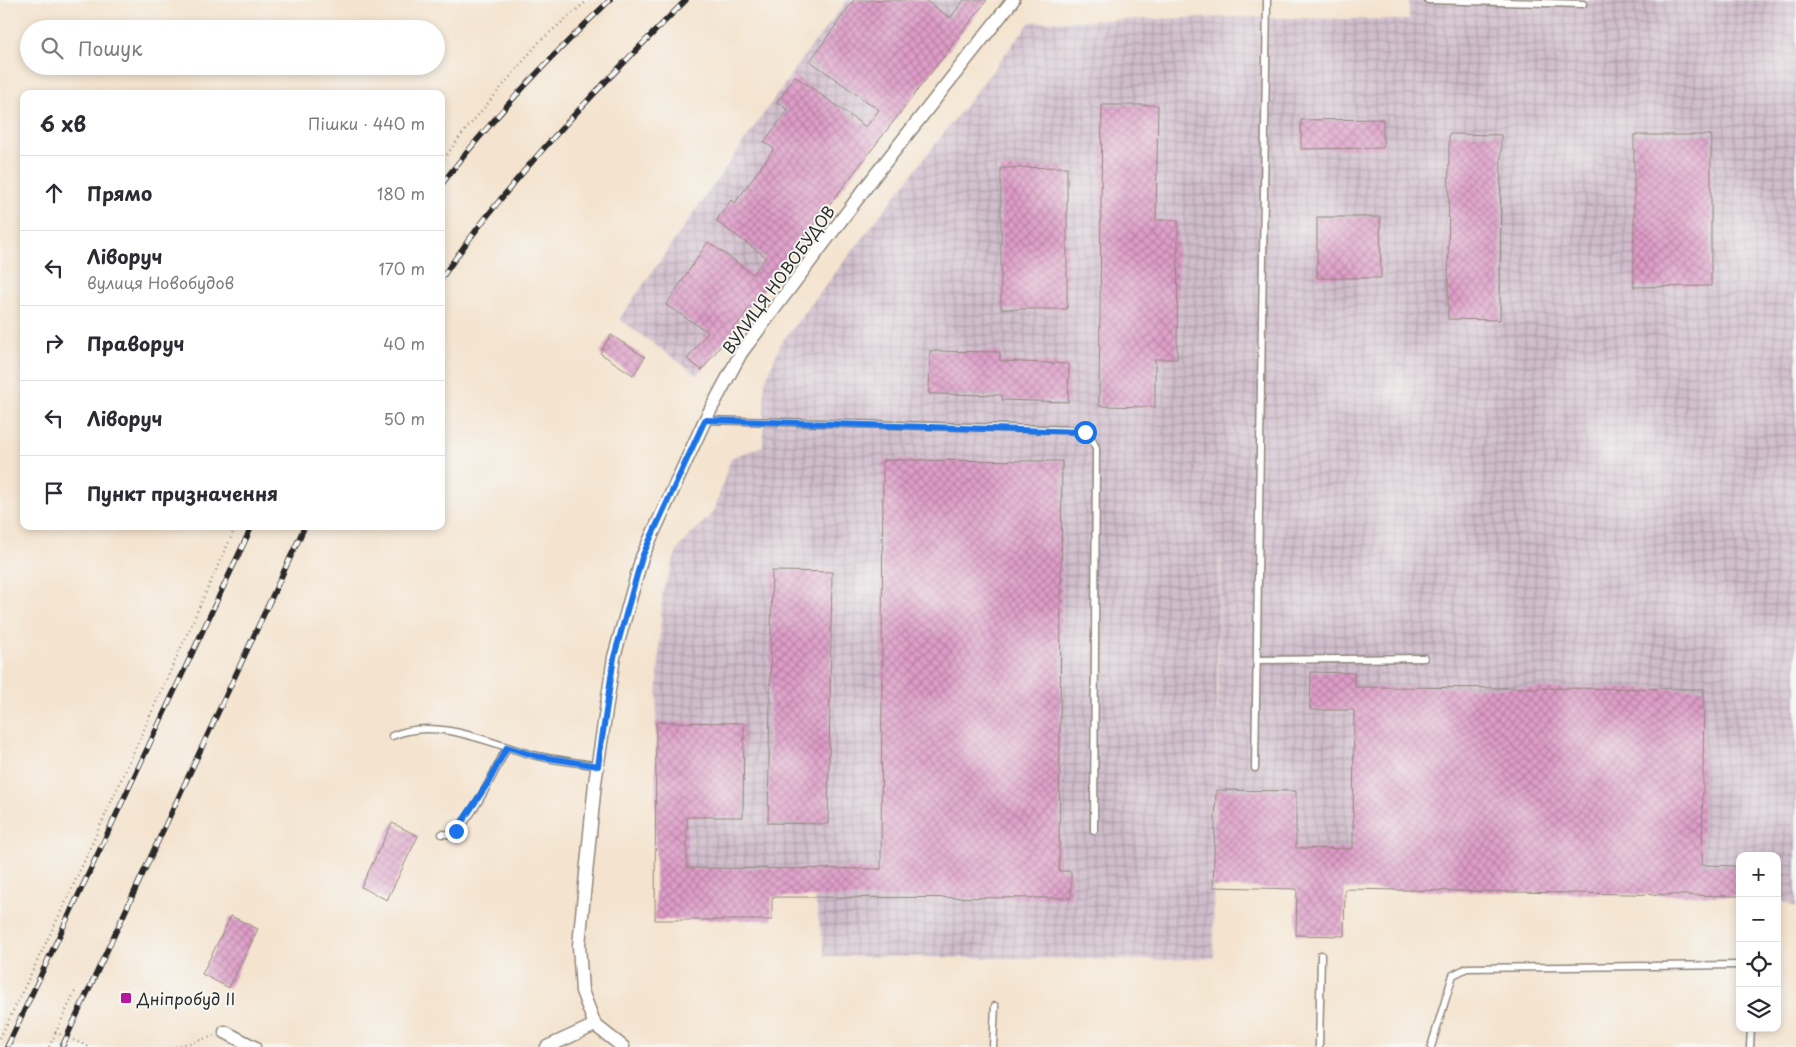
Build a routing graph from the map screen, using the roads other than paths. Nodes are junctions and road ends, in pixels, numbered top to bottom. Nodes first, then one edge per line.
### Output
1 (1013, 0) edge
2 (1267, 0) edge
3 (1428, 0) edge
4 (1583, 4) dead end
5 (705, 420) junction
6 (1424, 658) dead end
7 (1257, 660) junction
8 (392, 736) dead end
9 (507, 747) junction
10 (598, 766) junction
11 (1255, 768) dead end
12 (1094, 830) dead end
13 (442, 834) dead end
14 (1321, 954) dead end
15 (1736, 965) edge
16 (995, 1006) dead end
17 (595, 1025) junction
18 (224, 1032) road end
19 (1751, 1032) edge
20 (254, 1047) edge
21 (547, 1047) edge
22 (624, 1047) edge
23 (993, 1047) edge
24 (1319, 1047) edge
25 (1431, 1047) edge
26 (1750, 1047) edge

1 - 5 street, ВУЛИЦЯ НОВОБУДОВ
2 - 7 lane
3 - 4 lane
5 - 10 street, ВУЛИЦЯ НОВОБУДОВ
5 - 12 lane
6 - 7 lane
7 - 11 lane
8 - 9 lane
9 - 10 lane
9 - 13 lane
10 - 17 street, ВУЛИЦЯ НОВОБУДОВ
14 - 24 lane
15 - 25 lane
16 - 23 lane
17 - 21 street
17 - 22 street
18 - 20 street
19 - 26 lane

